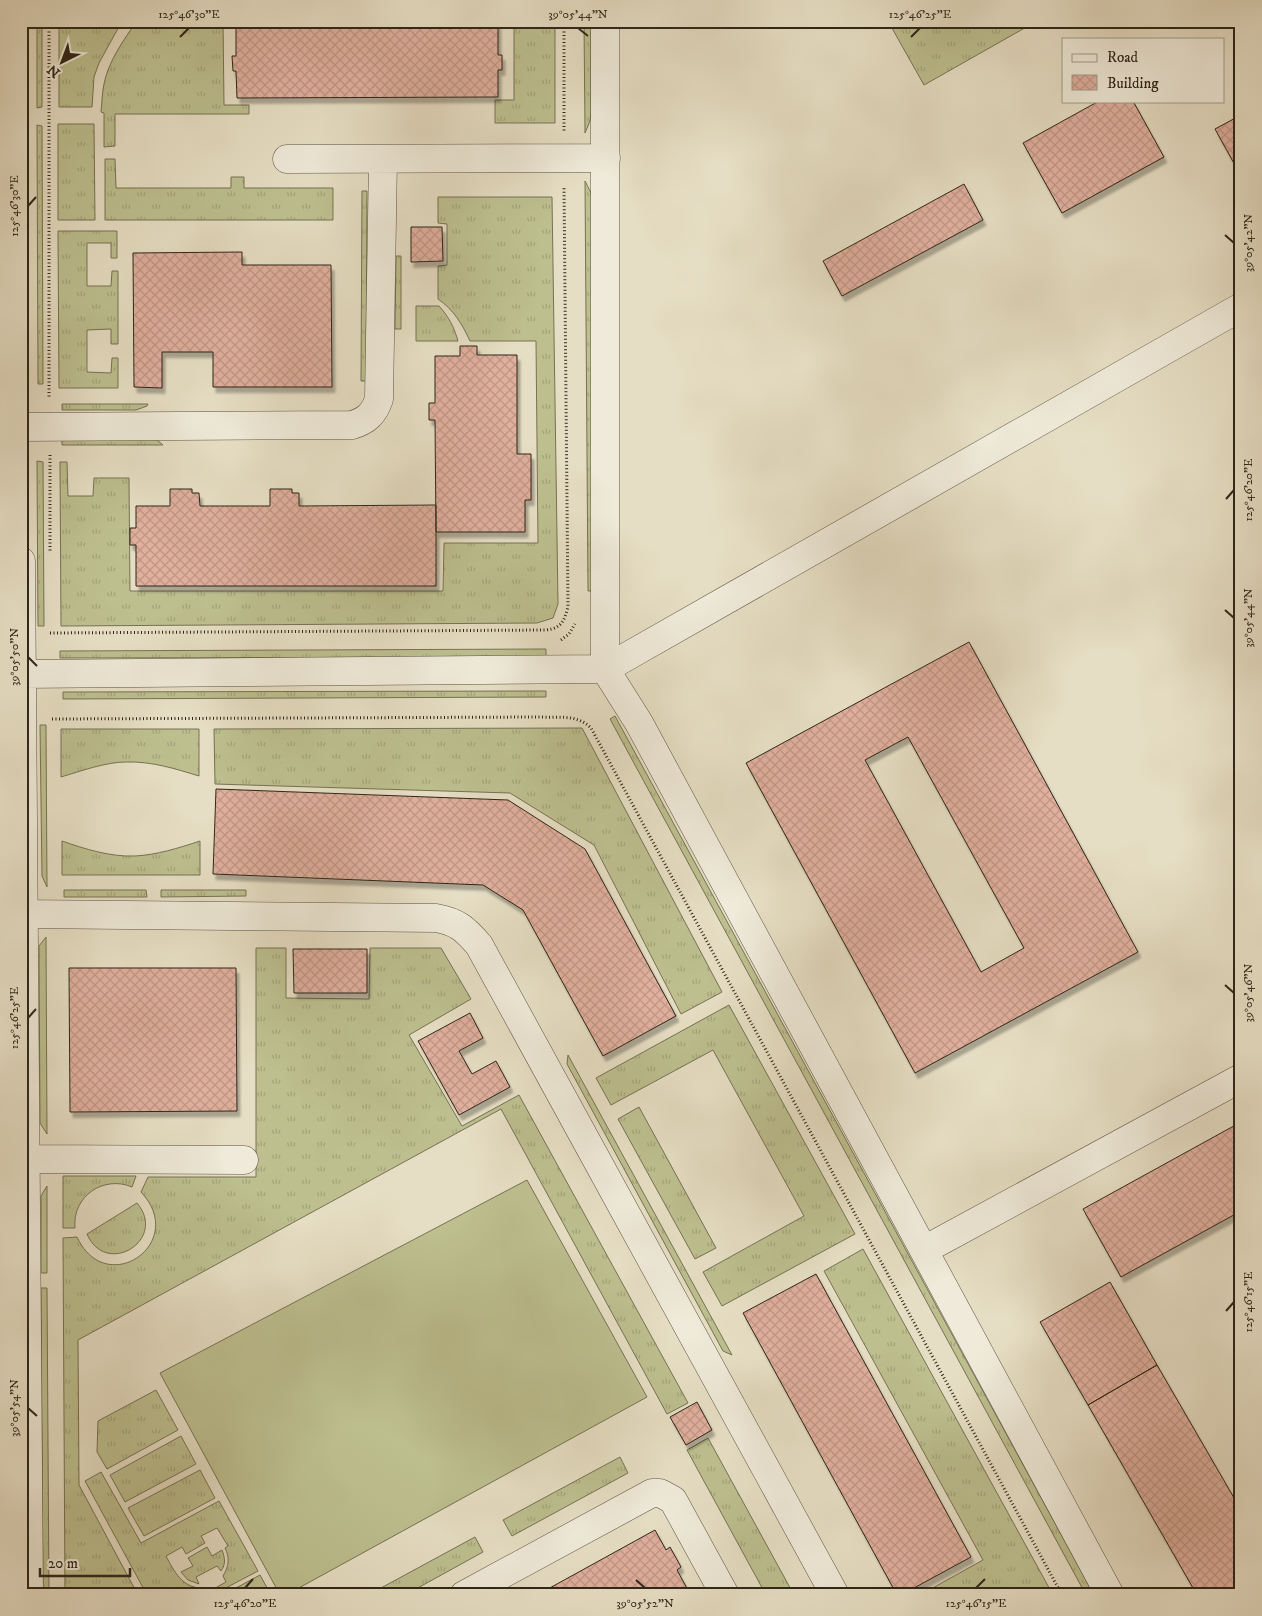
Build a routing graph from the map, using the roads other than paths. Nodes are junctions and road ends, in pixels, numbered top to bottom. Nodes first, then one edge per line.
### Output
1 (605, 21) edge
2 (606, 158) junction
3 (287, 159) dead end
4 (383, 159) junction
5 (1241, 307) edge
6 (21, 427) edge
7 (21, 561) edge
8 (22, 633) edge
9 (605, 669) junction
10 (22, 674) edge
11 (23, 914) edge
12 (1241, 1078) edge
13 (26, 1159) junction
14 (244, 1160) dead end
15 (924, 1250) junction
16 (24, 1292) edge
17 (29, 1595) edge
18 (464, 1595) edge
19 (725, 1595) edge
20 (835, 1595) edge
21 (1110, 1595) edge

1 - 2 street
2 - 4 street
2 - 9 street
3 - 4 street
4 - 6 street
5 - 9 street
7 - 8 street
8 - 10 street
9 - 10 street
9 - 15 street
10 - 11 street
11 - 13 street
11 - 20 street
12 - 15 street
13 - 14 street
13 - 16 street
15 - 21 street
16 - 17 street
18 - 19 street

